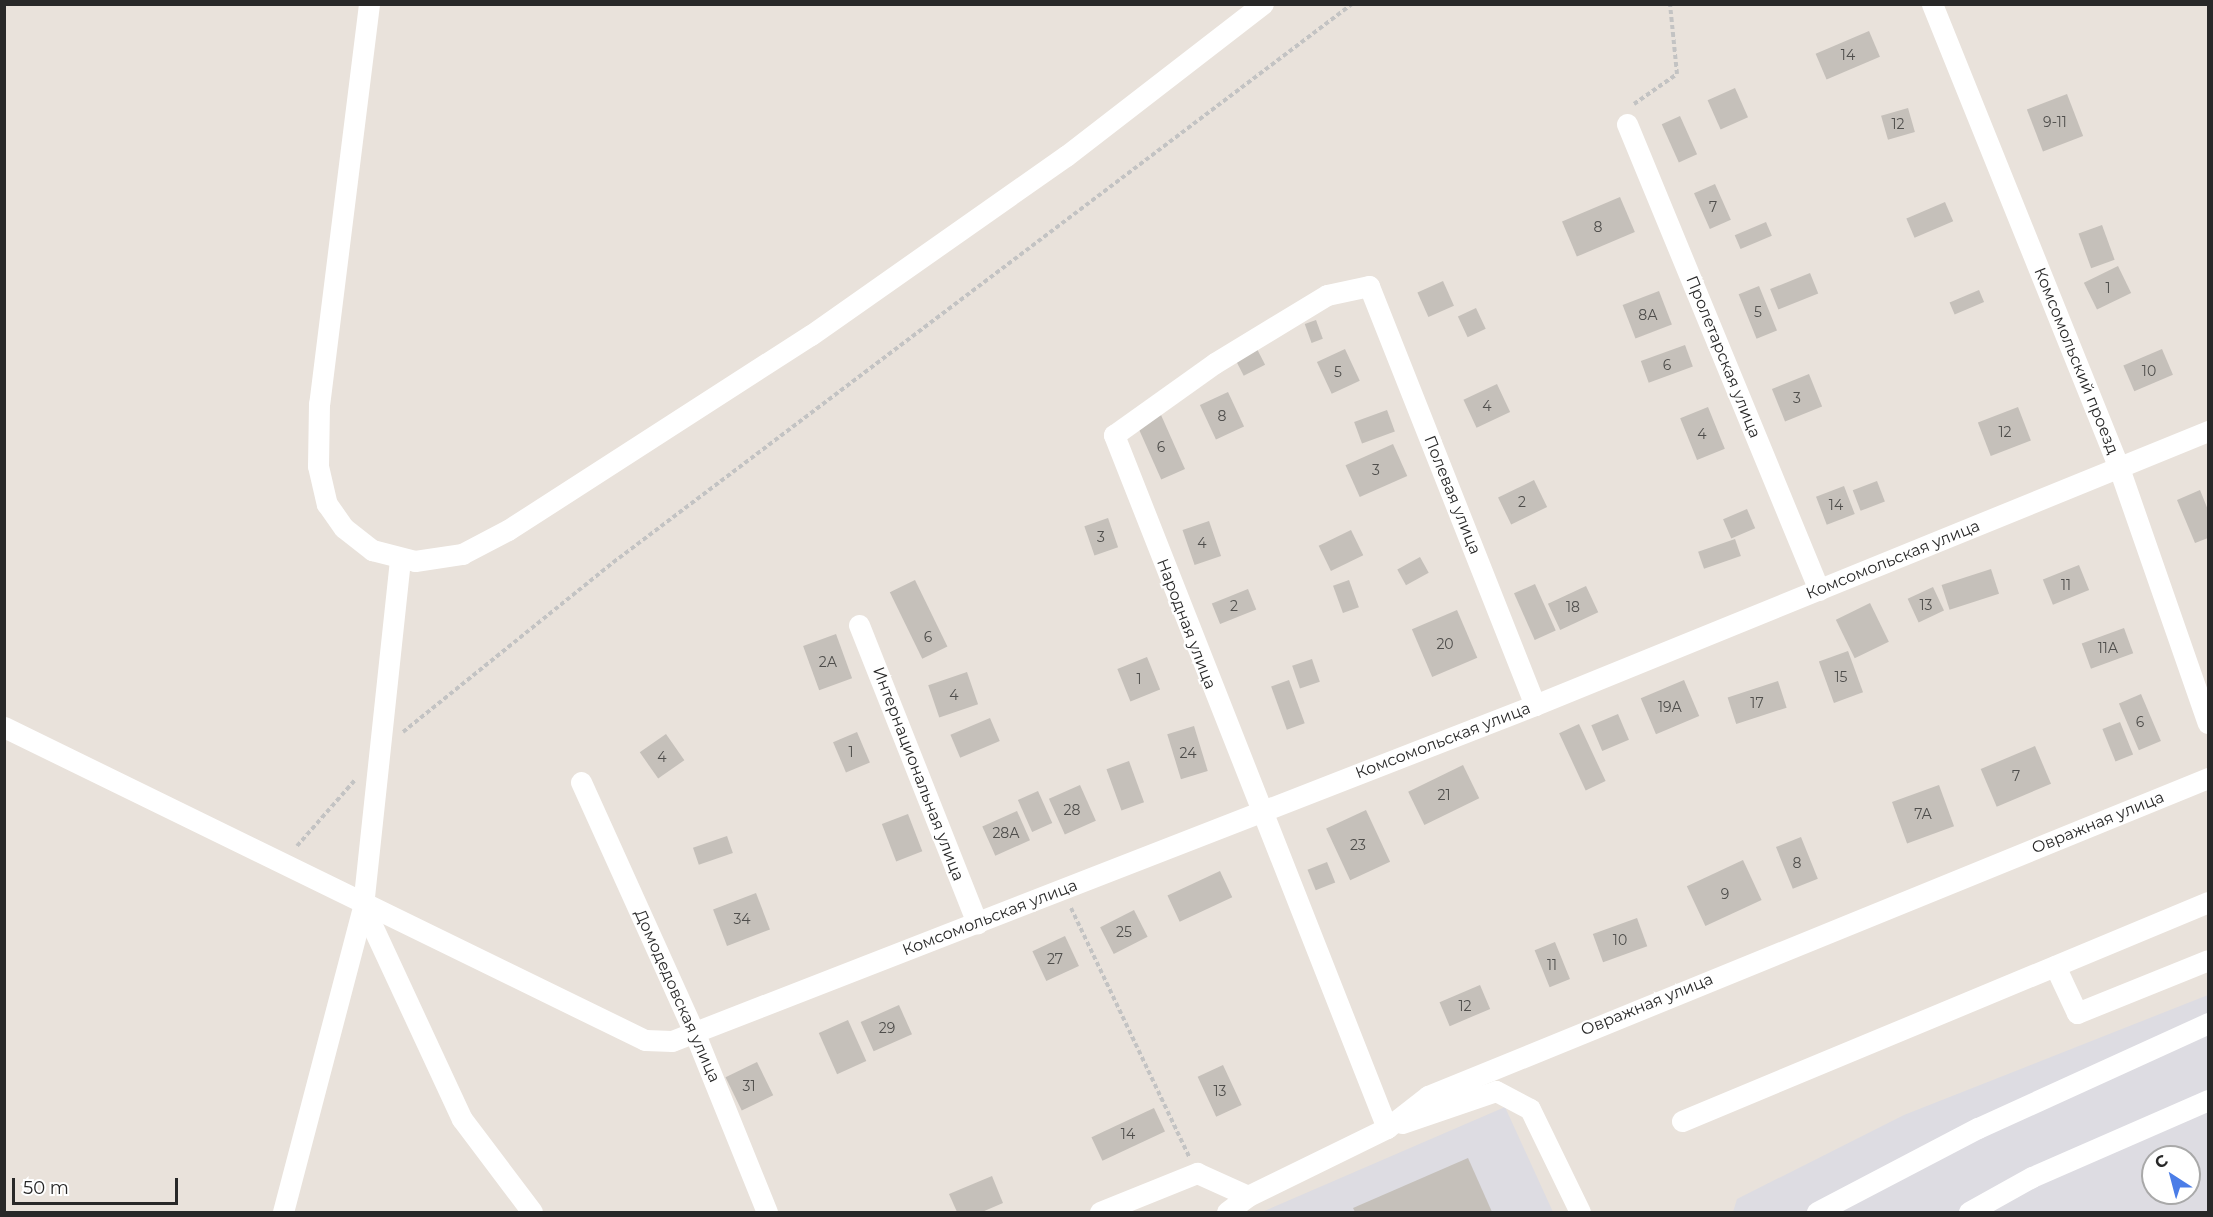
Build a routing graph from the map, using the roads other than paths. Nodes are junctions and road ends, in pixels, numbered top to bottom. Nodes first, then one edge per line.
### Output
1 (369, 4) edge
2 (1263, 4) edge
3 (1932, 4) edge
4 (1628, 124) road end
5 (2208, 431) edge
6 (1114, 435) joint
7 (2119, 468) junction
8 (400, 559) junction
9 (1819, 590) junction
10 (859, 625) dead end
11 (1535, 705) junction
12 (2208, 723) edge
13 (4, 727) edge
14 (2208, 778) edge
15 (582, 782) dead end
16 (1259, 812) junction
17 (2208, 902) edge
18 (363, 906) junction
19 (976, 923) junction
20 (2208, 960) edge
21 (2055, 966) junction
22 (2208, 1023) edge
23 (695, 1034) junction
24 (2208, 1100) edge
25 (1682, 1121) dead end
26 (1387, 1128) junction
27 (1248, 1196) junction
28 (283, 1212) edge
29 (532, 1212) edge
30 (767, 1212) edge
31 (1100, 1212) edge
32 (1227, 1212) edge
33 (1580, 1212) edge
34 (1817, 1212) edge
35 (1969, 1212) edge

1 - 8 street
2 - 8 street
3 - 7 street, Комсомольский проезд
4 - 9 street, Пролетарская улица
5 - 7 street, Комсомольская улица
6 - 11 street, Полевая улица
6 - 16 street, Народная улица
7 - 9 street, Комсомольская улица
7 - 12 street, Комсомольский проезд
8 - 18 street
9 - 11 street, Комсомольская улица
10 - 19 street, Интернациональная улица
11 - 16 street, Комсомольская улица
13 - 18 street, Комсомольская улица
14 - 26 street, Овражная улица
15 - 23 street, Домодедовская улица
16 - 19 street, Комсомольская улица
16 - 26 street, Народная улица
17 - 21 street
18 - 23 street, Комсомольская улица
18 - 28 street
18 - 29 street
19 - 23 street, Комсомольская улица
20 - 21 street
21 - 25 street
22 - 34 street
23 - 30 street, Домодедовская улица
24 - 35 street
26 - 27 street, Овражная улица
26 - 33 street
27 - 31 street
27 - 32 street, Овражная улица

